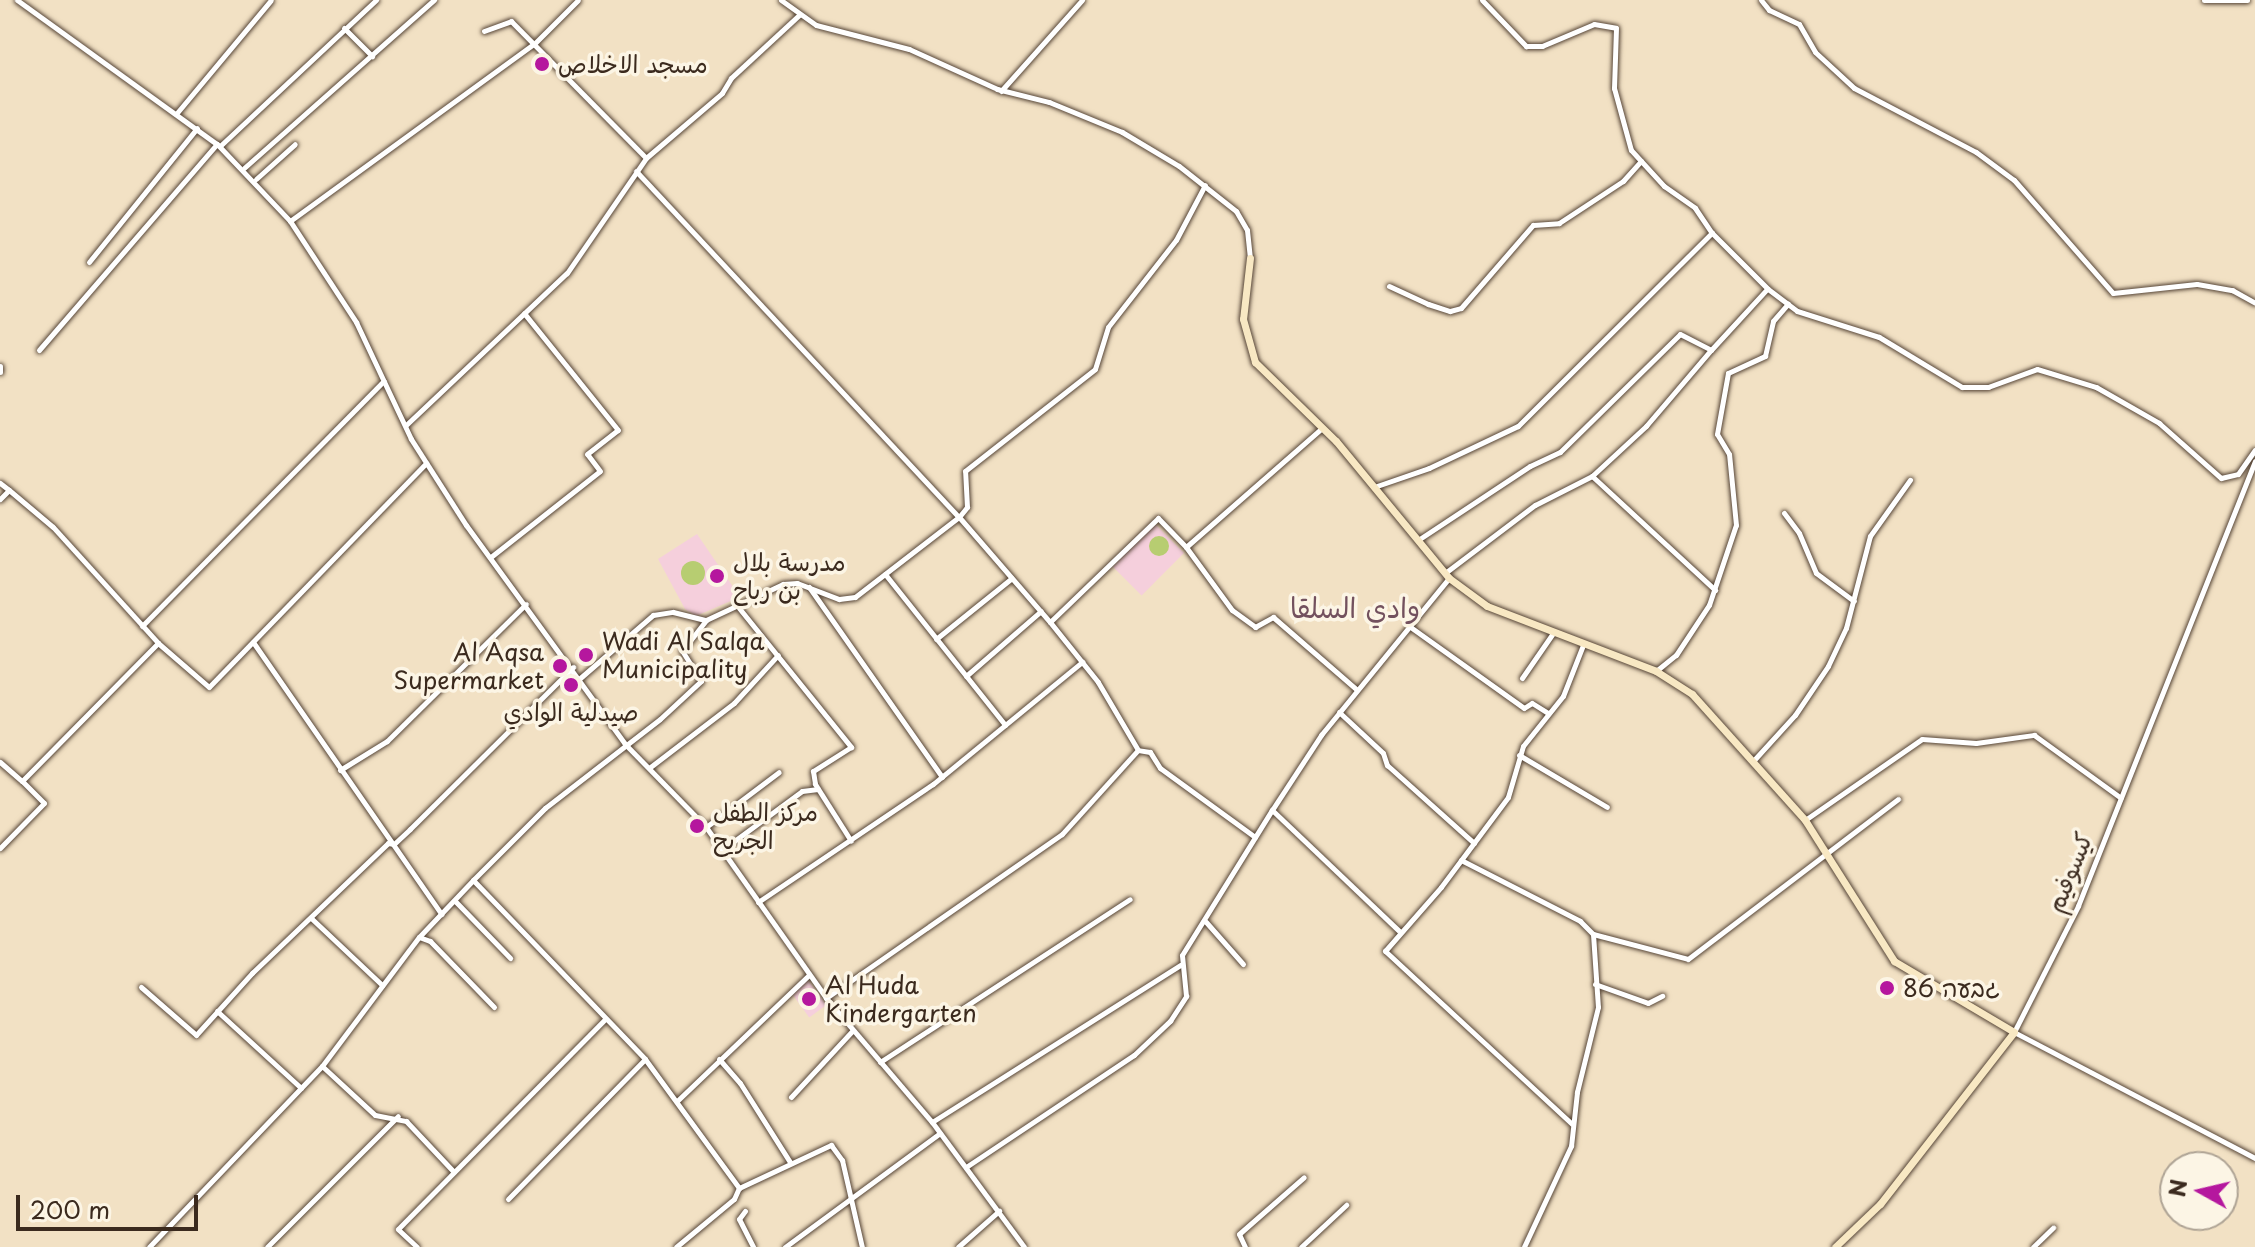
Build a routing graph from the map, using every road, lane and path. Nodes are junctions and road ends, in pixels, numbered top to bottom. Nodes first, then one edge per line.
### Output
1 (17, 0) edge
2 (271, 0) edge
3 (376, 0) edge
4 (434, 0) edge
5 (578, 0) edge
6 (781, 0) edge
7 (1082, 0) edge
8 (1482, 0) edge
9 (1761, 0) edge
10 (2204, 0) edge
11 (2247, 0) edge
12 (799, 15) junction
13 (344, 28) junction
14 (484, 31) dead end
15 (534, 44) junction
16 (372, 56) junction
17 (1001, 91) junction
18 (176, 114) junction
19 (197, 128) junction
20 (295, 144) dead end
21 (218, 145) junction
22 (646, 158) junction
23 (1641, 161) junction
24 (244, 168) junction
25 (636, 171) junction
26 (256, 179) junction
27 (1205, 185) junction
28 (290, 221) junction
29 (1712, 233) junction
30 (1250, 258) joint
31 (89, 262) dead end
32 (1389, 286) dead end
33 (1768, 289) junction
34 (2255, 303) edge
35 (1788, 304) junction
36 (524, 313) junction
37 (39, 350) dead end
38 (1711, 350) junction
39 (384, 381) junction
40 (406, 425) junction
41 (1321, 429) junction
42 (2255, 450) edge
43 (2255, 461) edge
44 (426, 463) junction
45 (1592, 476) junction
46 (1910, 480) dead end
47 (0, 483) edge
48 (1373, 487) junction
49 (9, 490) junction
50 (0, 499) edge
51 (1784, 513) dead end
52 (959, 517) junction
53 (1418, 540) junction
54 (1186, 547) junction
55 (492, 556) junction
56 (885, 574) junction
57 (1447, 576) junction
58 (1012, 578) junction
59 (809, 587) junction
60 (1715, 590) junction
61 (1854, 601) junction
62 (526, 604) junction
63 (739, 608) junction
64 (1041, 611) junction
65 (706, 620) junction
66 (1050, 622) junction
67 (142, 626) junction
68 (1409, 626) junction
69 (1553, 633) junction
70 (936, 639) junction
71 (253, 642) junction
72 (158, 643) junction
73 (1583, 645) junction
74 (778, 655) junction
75 (1082, 662) junction
76 (573, 667) junction
77 (1656, 671) junction
78 (966, 676) junction
79 (1522, 678) dead end
80 (579, 679) junction
81 (1356, 689) junction
82 (1339, 712) junction
83 (1548, 713) junction
84 (1005, 725) junction
85 (625, 744) junction
86 (1138, 750) junction
87 (1519, 755) junction
88 (1754, 760) junction
89 (0, 762) edge
90 (649, 768) junction
91 (340, 770) junction
92 (779, 772) dead end
93 (942, 777) junction
94 (22, 781) junction
95 (818, 789) junction
96 (2121, 798) junction
97 (1898, 799) dead end
98 (1607, 807) dead end
99 (1272, 810) junction
100 (1805, 820) junction
101 (706, 827) junction
102 (1255, 837) junction
103 (851, 841) junction
104 (388, 843) junction
105 (1474, 843) junction
106 (0, 848) edge
107 (722, 850) junction
108 (1826, 852) junction
109 (1461, 860) junction
110 (473, 880) junction
111 (1130, 899) dead end
112 (456, 902) junction
113 (758, 902) junction
114 (441, 915) junction
115 (311, 918) junction
116 (1206, 922) junction
117 (1399, 931) junction
118 (1593, 934) junction
119 (419, 937) junction
120 (510, 958) dead end
121 (1243, 964) dead end
122 (1180, 965) junction
123 (809, 975) junction
124 (1594, 983) junction
125 (382, 985) junction
126 (141, 987) dead end
127 (1662, 996) dead end
128 (826, 998) junction
129 (494, 1007) dead end
130 (217, 1011) junction
131 (605, 1019) junction
132 (853, 1030) junction
133 (2014, 1032) junction
134 (645, 1059) junction
135 (719, 1059) junction
136 (880, 1062) junction
137 (322, 1066) junction
138 (301, 1088) junction
139 (791, 1097) dead end
140 (677, 1101) junction
141 (398, 1116) junction
142 (932, 1122) junction
143 (1572, 1124) junction
144 (940, 1133) junction
145 (2255, 1158) edge
146 (790, 1162) junction
147 (966, 1167) junction
148 (453, 1171) junction
149 (1304, 1177) dead end
150 (739, 1188) junction
151 (508, 1199) dead end
152 (852, 1200) junction
153 (1346, 1205) dead end
154 (745, 1211) dead end
155 (999, 1211) junction
156 (2053, 1228) dead end
157 (149, 1247) edge
158 (267, 1247) edge
159 (417, 1247) edge
160 (676, 1247) edge
161 (753, 1247) edge
162 (785, 1247) edge
163 (862, 1247) edge
164 (958, 1247) edge
165 (1024, 1247) edge
166 (1245, 1247) edge
167 (1301, 1247) edge
168 (1524, 1247) edge
169 (1835, 1247) edge
170 (2033, 1247) edge

1 - 18 street
2 - 18 street
3 - 13 street
4 - 16 street
5 - 15 street
6 - 12 street
7 - 17 street
8 - 23 street
9 - 34 street
10 - 11 street
12 - 17 street
12 - 22 street
13 - 16 street
13 - 21 street
14 - 15 street
15 - 22 street
15 - 28 street
16 - 24 street
17 - 27 street
18 - 19 street
19 - 21 street
19 - 31 street
20 - 26 street
21 - 24 street
21 - 37 street
22 - 25 street
23 - 29 street
23 - 32 street
24 - 26 street
25 - 36 street
25 - 52 street
26 - 28 street
27 - 30 street
27 - 52 street
28 - 39 street
29 - 33 street
29 - 48 street
30 - 41 street
33 - 35 street
33 - 38 street
35 - 42 street
35 - 60 street
36 - 40 street
36 - 55 street
38 - 45 street
38 - 53 street
39 - 40 street
39 - 67 street
40 - 44 street
41 - 48 street
41 - 54 street
43 - 96 street, كيسوفيم
44 - 55 street
44 - 71 street
45 - 57 street
45 - 60 street
46 - 61 street
47 - 49 street
48 - 53 street
49 - 50 street
49 - 67 street
51 - 61 street
52 - 56 street
52 - 58 street
53 - 57 street
54 - 66 street
54 - 81 street
55 - 62 street
56 - 59 street
56 - 70 street
57 - 68 street
57 - 69 street
58 - 64 street
58 - 70 street
59 - 63 street
59 - 93 street
60 - 77 street
61 - 88 street
62 - 76 street
62 - 91 street
63 - 65 street
63 - 74 street
64 - 66 street
64 - 78 street
65 - 80 street
65 - 85 street
66 - 75 street
67 - 72 street
68 - 81 street
68 - 83 street
69 - 73 street
69 - 79 street
70 - 78 street
71 - 72 street
71 - 91 street
72 - 94 street
73 - 77 street
73 - 83 street
74 - 90 street
74 - 95 street
75 - 84 street
75 - 86 street
76 - 80 street
76 - 104 street
77 - 88 street
78 - 84 street
80 - 85 street
81 - 82 street
82 - 99 street
82 - 105 street
83 - 87 street
84 - 93 street
85 - 90 street
85 - 110 street
86 - 102 street
86 - 128 street
87 - 98 street
87 - 105 street
88 - 100 street
89 - 94 street
90 - 101 street
91 - 104 street
92 - 101 street
93 - 103 street
94 - 106 street
95 - 103 street
95 - 107 street
96 - 100 street
96 - 133 street, كيسوفيم
97 - 108 street
99 - 102 street
99 - 117 street
100 - 108 street
101 - 107 street
102 - 116 street
103 - 113 street
104 - 114 street
104 - 115 street
105 - 109 street
107 - 113 street
108 - 118 street
108 - 133 street
109 - 117 street
109 - 118 street
110 - 112 street
110 - 131 street
111 - 136 street
112 - 114 street
112 - 120 street
113 - 123 street
114 - 119 street
115 - 125 street
115 - 130 street
116 - 121 street
116 - 122 street
117 - 143 street
118 - 124 street
119 - 125 street
119 - 129 street
122 - 142 street
122 - 147 street
123 - 128 street
123 - 135 street
124 - 127 street
124 - 143 street
125 - 137 street
126 - 130 street
128 - 132 street
130 - 138 street
131 - 134 street
131 - 148 street
132 - 136 street
132 - 139 street
133 - 145 street
133 - 169 street, كيسوفيم
134 - 140 street
134 - 151 street
135 - 140 street
135 - 146 street
136 - 142 street
137 - 138 street
137 - 141 street
138 - 157 street
140 - 150 street
141 - 148 street
141 - 158 street
142 - 144 street
143 - 168 street
144 - 147 street
144 - 152 street
146 - 150 street
146 - 152 street
147 - 155 street
148 - 159 street
149 - 166 street
150 - 160 street
152 - 162 street
152 - 163 street
153 - 167 street
154 - 161 street
155 - 164 street
155 - 165 street
156 - 170 street

